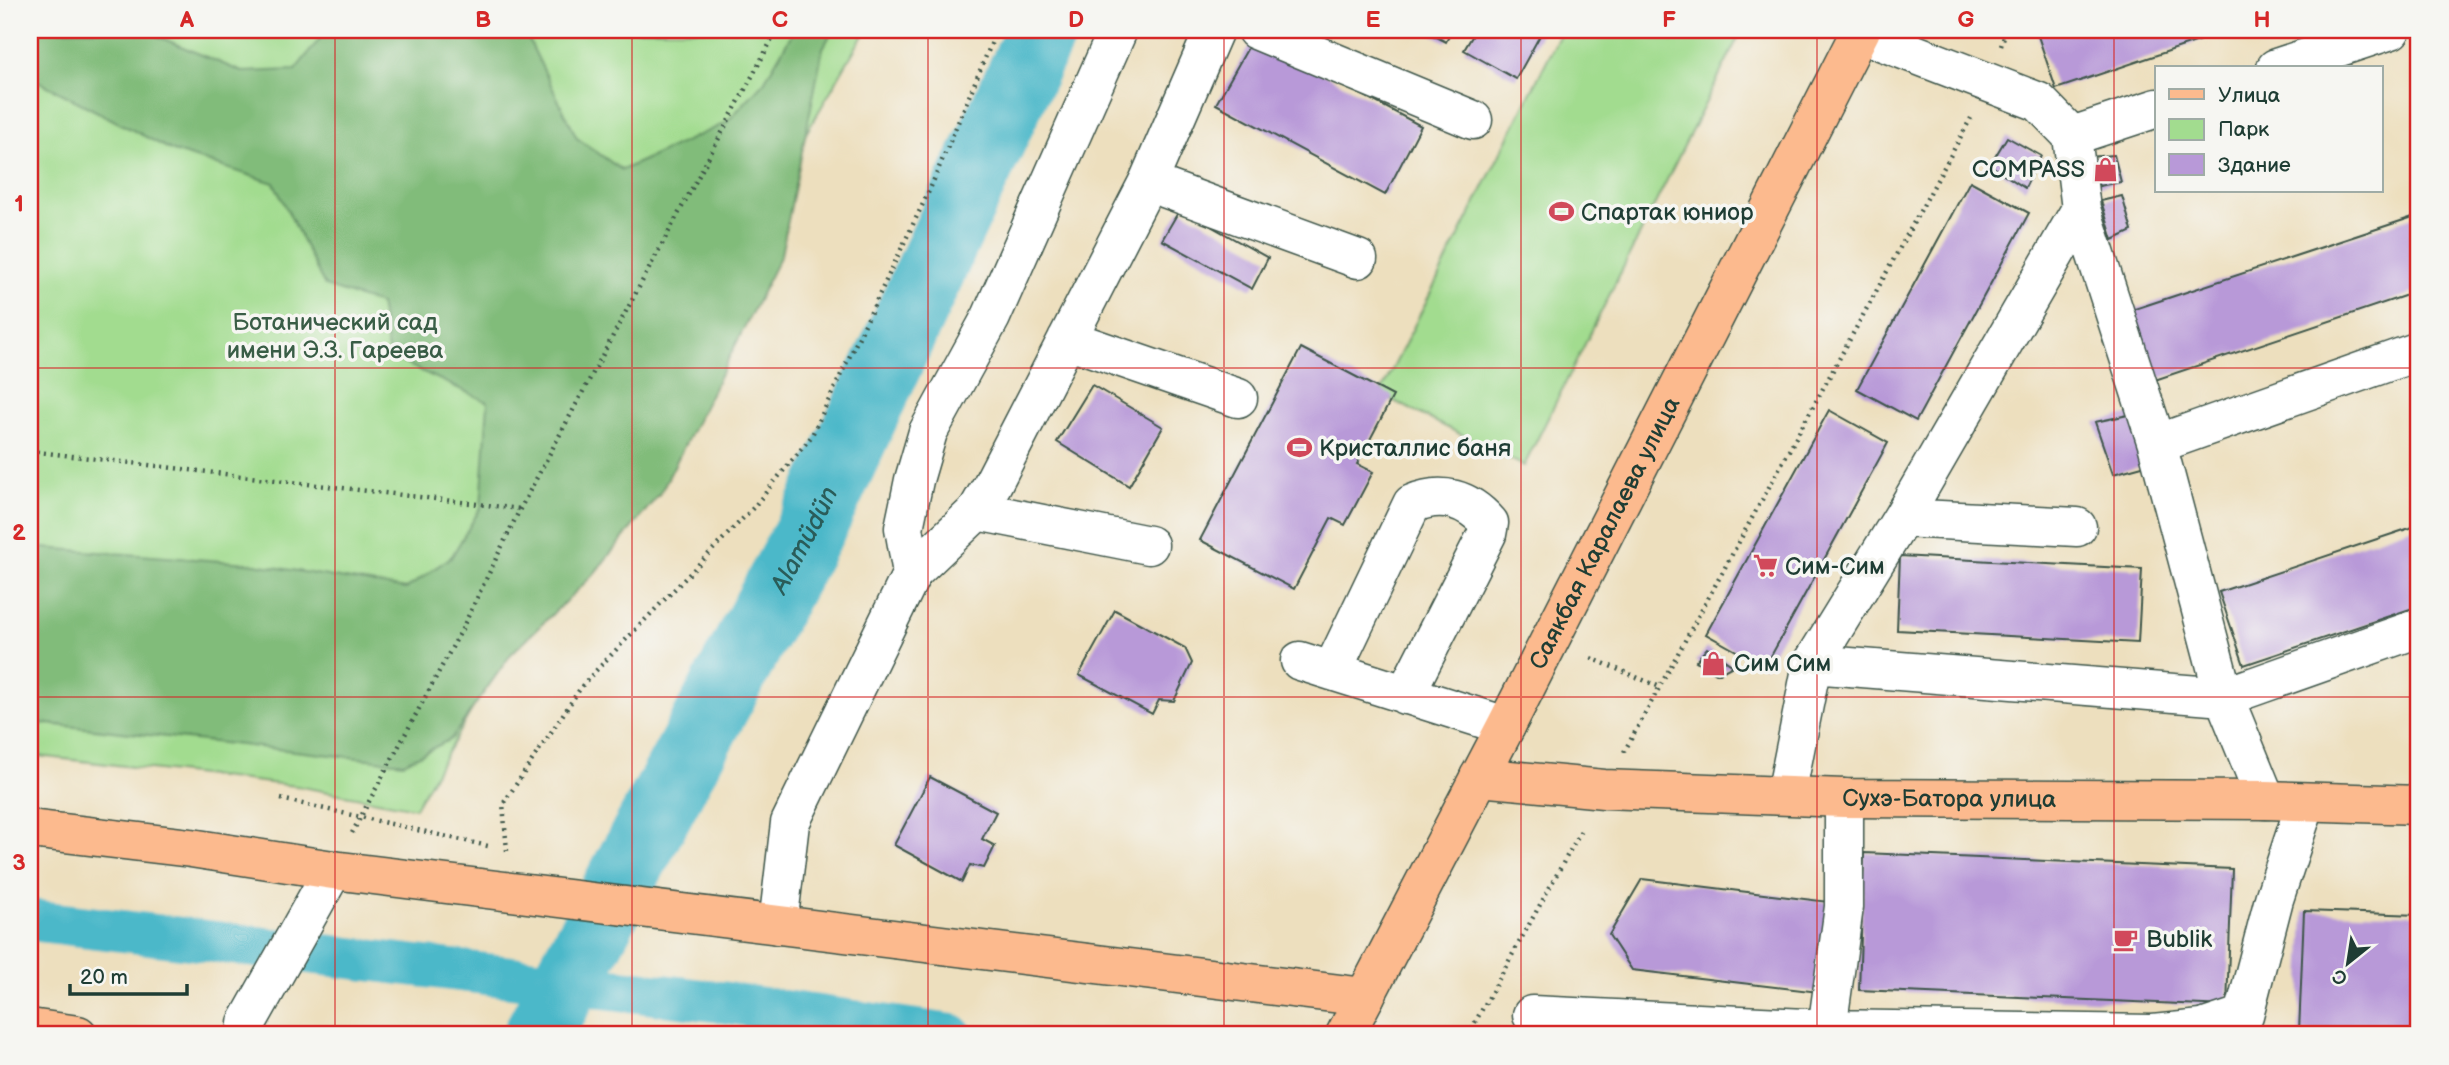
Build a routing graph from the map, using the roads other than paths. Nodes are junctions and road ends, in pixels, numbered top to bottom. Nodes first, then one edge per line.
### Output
1 (1118, 30) edge
2 (1214, 30) edge
3 (1256, 30) edge
4 (2391, 30) edge
5 (1860, 31) edge
6 (2282, 66) edge
7 (2155, 109) edge
8 (1473, 120) dead end
9 (2072, 136) junction
10 (1148, 182) junction
11 (2081, 209) junction
12 (1358, 259) dead end
13 (1067, 339) junction
14 (2419, 351) edge
15 (1238, 398) dead end
16 (2157, 444) junction
17 (977, 511) junction
18 (1902, 517) junction
19 (2077, 527) dead end
20 (1149, 545) dead end
21 (912, 573) junction
22 (2419, 628) edge
23 (1812, 664) junction
24 (1405, 695) junction
25 (2224, 697) junction
26 (1506, 726) junction
27 (1479, 776) junction
28 (1786, 795) junction
29 (1844, 798) junction
30 (2266, 800) junction
31 (2306, 802) junction
32 (2419, 805) edge
33 (30, 829) edge
34 (333, 870) junction
35 (778, 925) junction
36 (1365, 997) junction
37 (1532, 1015) dead end
38 (2245, 1025) edge
39 (30, 1028) edge
40 (1827, 1029) junction
41 (78, 1035) edge
42 (247, 1035) edge
43 (1345, 1035) edge

1 - 21 street
2 - 10 street
3 - 8 street
4 - 6 street
5 - 9 street
5 - 26 main road, Саякбая Каралаева улица
7 - 9 street
9 - 11 street
10 - 12 street
10 - 13 street
11 - 16 street
11 - 18 street
13 - 15 street
13 - 17 street
14 - 16 street
16 - 25 street
17 - 20 street
17 - 21 street
18 - 19 street
18 - 23 street
21 - 35 street
22 - 25 street
23 - 25 street
23 - 28 street
24 - 24 street
24 - 26 street
25 - 30 street
26 - 27 main road, Саякбая Каралаева улица
27 - 28 main road, Сухэ-Батора улица
27 - 36 main road, Саякбая Каралаева улица
28 - 29 main road, Сухэ-Батора улица
29 - 30 main road, Сухэ-Батора улица
29 - 40 street
30 - 31 main road, Сухэ-Батора улица
31 - 32 main road, Сухэ-Батора улица
31 - 38 street
33 - 34 main road
34 - 35 main road
34 - 42 street
35 - 36 main road
36 - 43 main road, Саякбая Каралаева улица
37 - 40 street
38 - 40 street
39 - 41 main road

